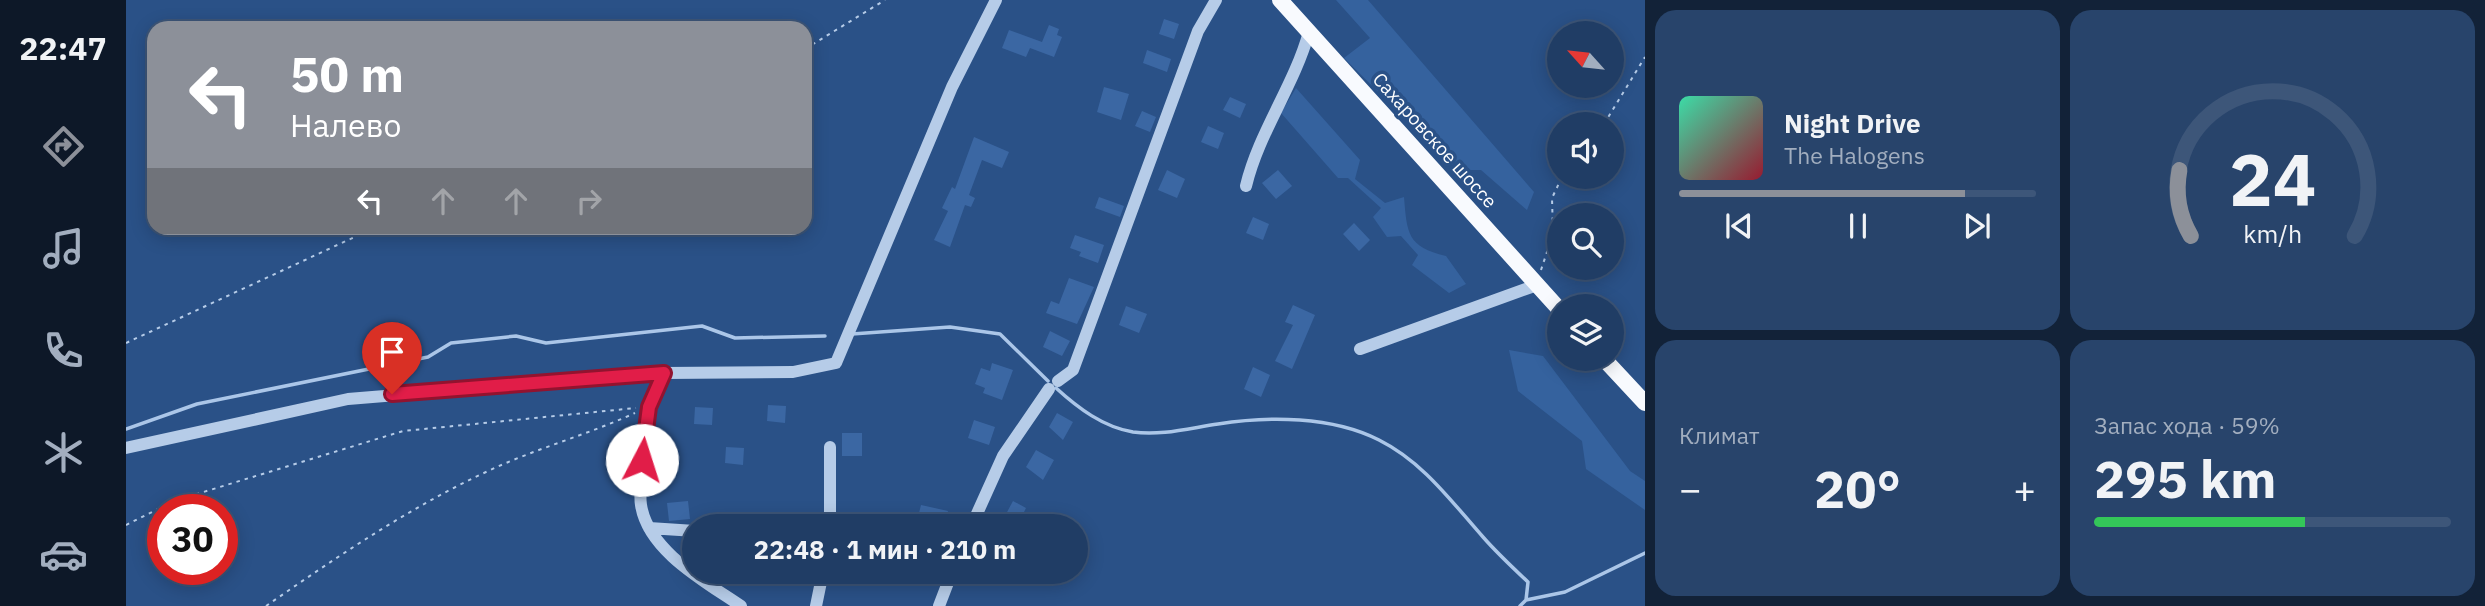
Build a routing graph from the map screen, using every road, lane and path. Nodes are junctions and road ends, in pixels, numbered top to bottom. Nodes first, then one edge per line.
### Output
1 (885, 0) edge
2 (996, 0) edge
3 (1216, 0) edge
4 (1280, 0) edge
5 (1308, 32) junction
6 (812, 45) edge
7 (1645, 57) edge
8 (1611, 112) edge
9 (1246, 186) dead end
10 (1556, 189) edge
11 (359, 235) edge
12 (1537, 285) junction
13 (1547, 296) edge
14 (126, 343) edge
15 (1360, 349) dead end
16 (1615, 371) edge
17 (664, 373) junction
18 (1645, 403) edge
19 (649, 407) junction
20 (830, 447) dead end
21 (126, 448) edge
22 (830, 514) edge
23 (977, 514) edge
24 (126, 524) edge
25 (649, 528) junction
26 (682, 530) edge
27 (821, 584) edge
28 (947, 584) edge
29 (266, 606) edge
30 (741, 606) edge
31 (816, 606) edge
32 (939, 606) edge

1 - 6 path
2 - 17 street
3 - 23 street
4 - 5 main road, Сахаровское шоссе
5 - 9 street
5 - 12 main road, Сахаровское шоссе
7 - 8 path
10 - 12 path
11 - 14 path
12 - 13 main road, Сахаровское шоссе
12 - 15 street
16 - 18 main road
17 - 19 street
17 - 21 street
19 - 24 path
19 - 25 street
19 - 29 path
20 - 22 street
25 - 26 street
25 - 30 street
27 - 31 street
28 - 32 street

